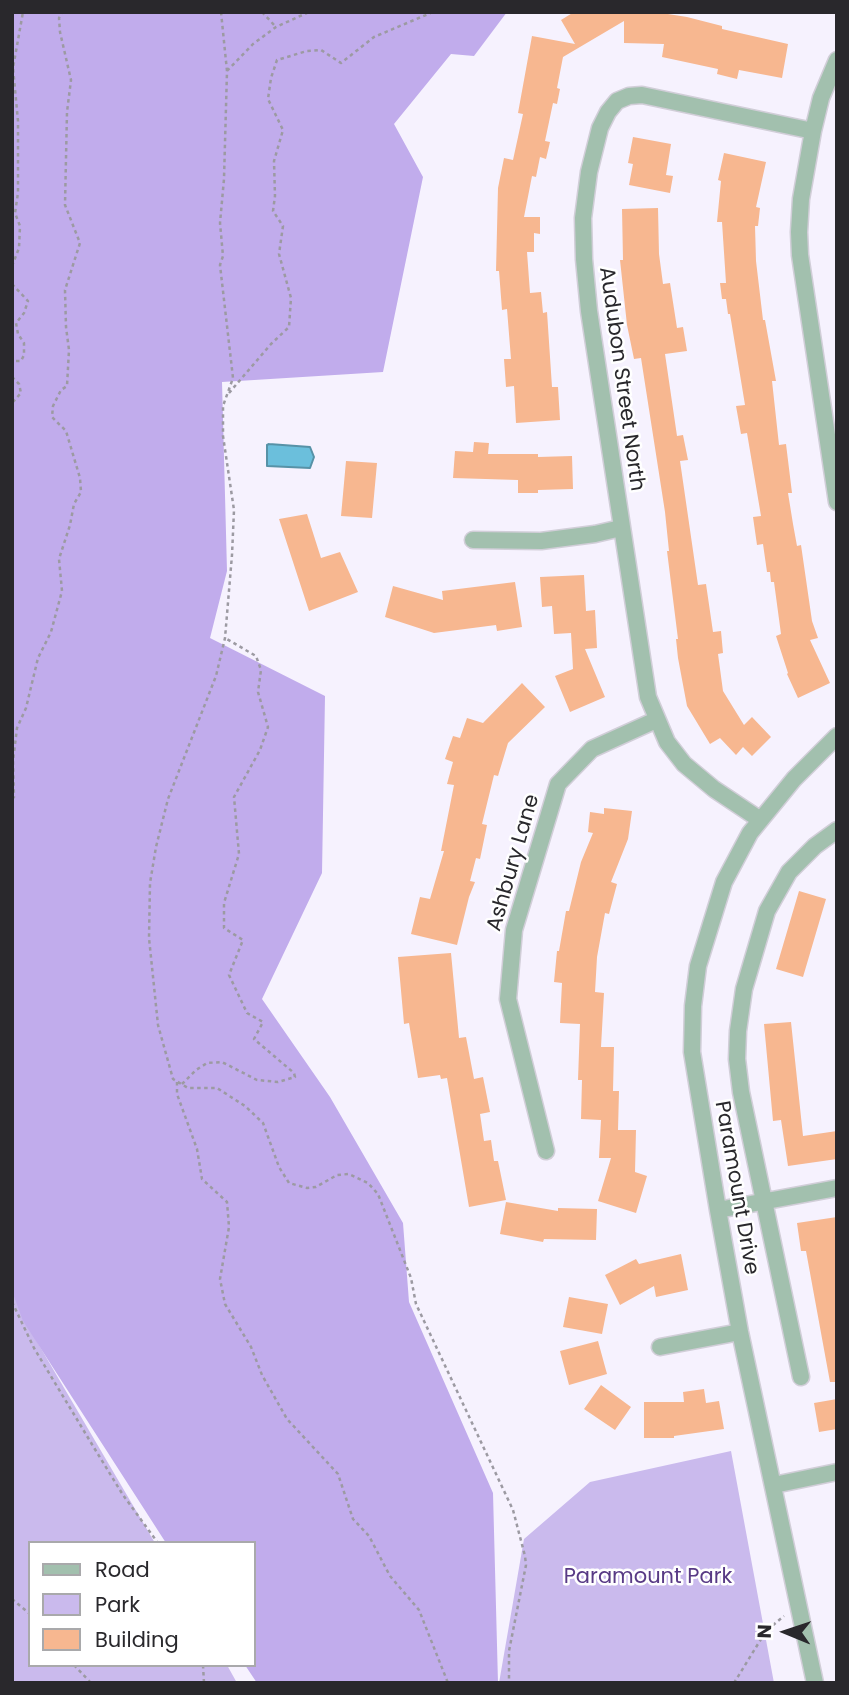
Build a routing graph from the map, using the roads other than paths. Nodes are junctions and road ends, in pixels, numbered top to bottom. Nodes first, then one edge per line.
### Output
1 (837, 60) edge
2 (813, 131) junction
3 (837, 502) edge
4 (621, 528) junction
5 (473, 540) dead end
6 (656, 720) junction
7 (834, 745) edge
8 (759, 819) junction
9 (837, 830) edge
10 (546, 1151) dead end
11 (837, 1188) edge
12 (765, 1202) junction
13 (718, 1210) junction
14 (740, 1332) junction
15 (660, 1347) dead end
16 (801, 1377) dead end
17 (837, 1472) edge
18 (774, 1485) junction
19 (815, 1683) edge

1 - 2 street
2 - 3 street
2 - 4 street, Audubon Street North
4 - 5 street
4 - 6 street, Audubon Street North
6 - 8 street, Audubon Street North
6 - 10 street, Ashbury Lane
7 - 8 street, Paramount Drive
8 - 13 street, Paramount Drive
9 - 12 street
11 - 12 street
12 - 13 street
12 - 16 street
13 - 14 street, Paramount Drive
14 - 15 street
14 - 18 street, Paramount Drive
17 - 18 street
18 - 19 street, Paramount Drive

